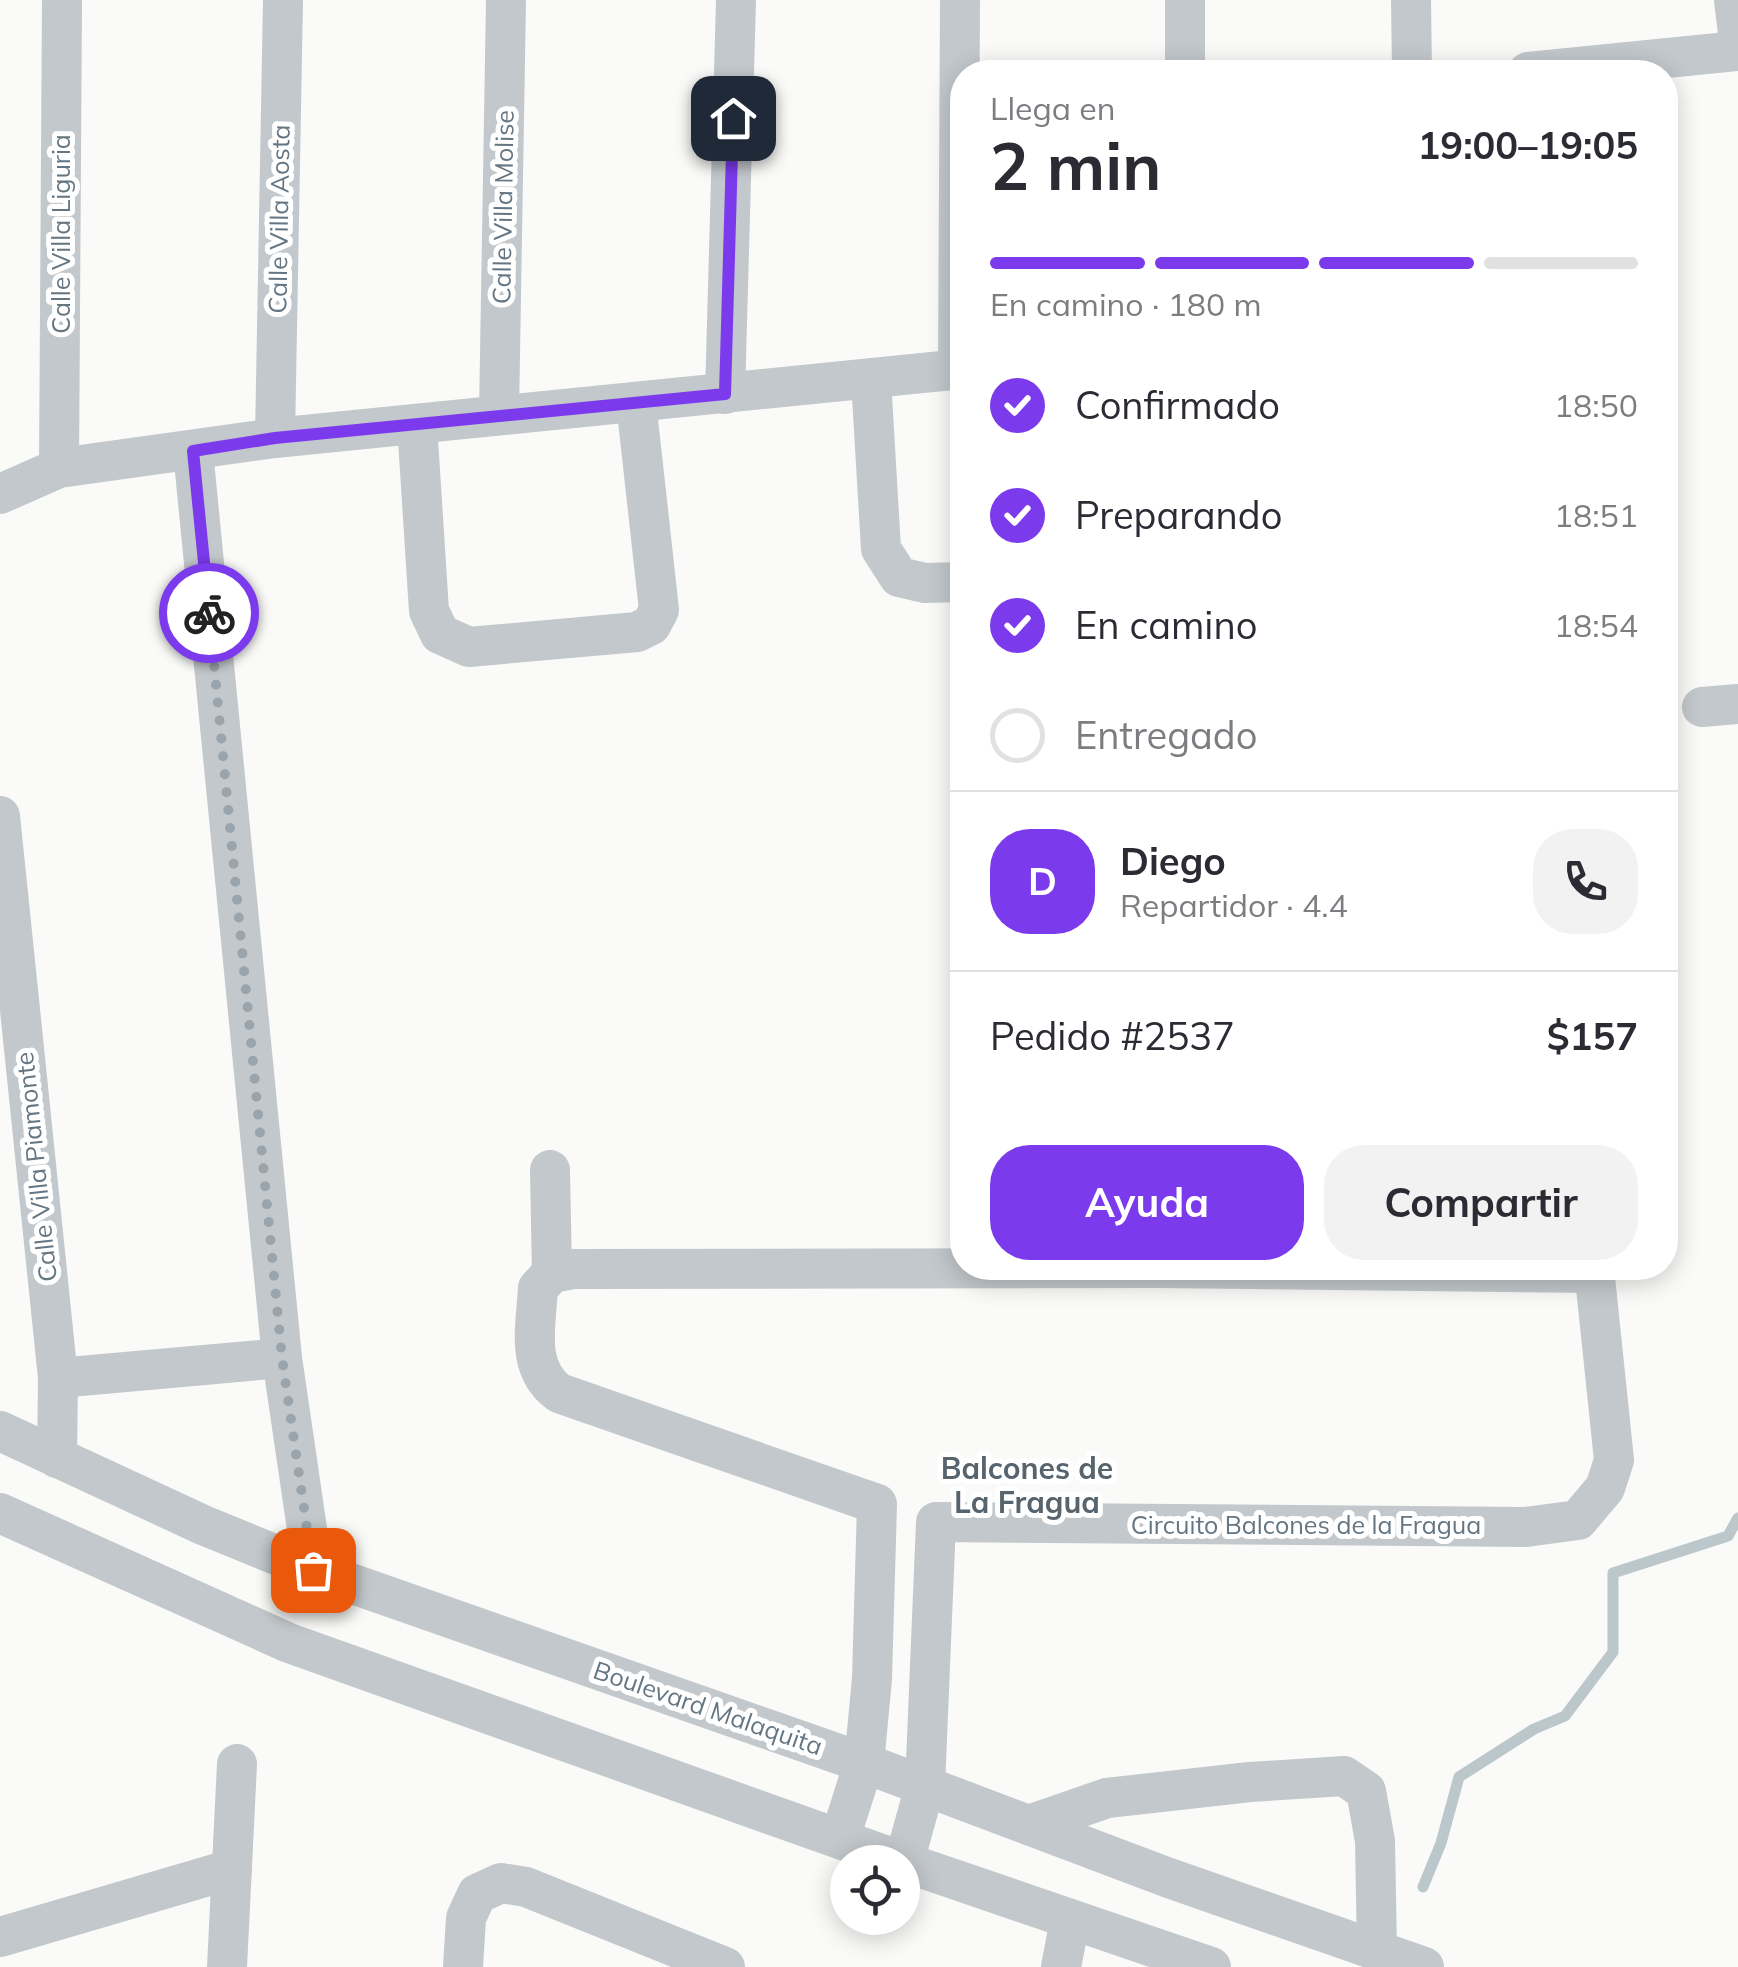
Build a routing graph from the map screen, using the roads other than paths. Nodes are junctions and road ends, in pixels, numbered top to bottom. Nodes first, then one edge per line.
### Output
1 (62, 0) edge
2 (283, 0) edge
3 (506, 0) edge
4 (736, 0) edge
5 (960, 0) edge
6 (1185, 0) edge
7 (1411, 0) edge
8 (1734, 0) edge
9 (1738, 33) edge
10 (1738, 51) edge
11 (960, 60) edge
12 (1185, 60) edge
13 (1412, 60) edge
14 (1648, 60) edge
15 (950, 370) edge
16 (871, 378) junction
17 (725, 394) junction
18 (636, 402) junction
19 (500, 414) junction
20 (417, 424) junction
21 (275, 438) junction
22 (193, 451) junction
23 (59, 468) junction
24 (0, 494) edge
25 (950, 583) edge
26 (0, 816) edge
27 (550, 1170) dead end
28 (950, 1268) edge
29 (552, 1272) junction
30 (1595, 1280) edge
31 (282, 1358) junction
32 (58, 1378) junction
33 (0, 1431) edge
34 (56, 1458) junction
35 (0, 1513) edge
36 (313, 1570) junction
37 (864, 1763) junction
38 (237, 1764) dead end
39 (925, 1786) junction
40 (1029, 1825) junction
41 (840, 1838) junction
42 (859, 1845) edge
43 (909, 1845) edge
44 (920, 1868) edge
45 (232, 1869) junction
46 (1070, 1920) junction
47 (0, 1936) edge
48 (1377, 1951) junction
49 (227, 1967) edge
50 (463, 1967) edge
51 (725, 1967) edge
52 (1061, 1967) edge
53 (1211, 1967) edge
54 (1424, 1967) edge

1 - 23 street, Calle Villa Liguria
2 - 21 street, Calle Villa Aosta
3 - 19 street, Calle Villa Molise
4 - 17 street
5 - 11 street
6 - 12 street
7 - 13 street
8 - 9 street
10 - 14 street
15 - 16 street
16 - 17 street
16 - 25 street
17 - 18 street
18 - 19 street
18 - 20 street
19 - 20 street
20 - 21 street
21 - 22 street
22 - 23 street
22 - 31 street
23 - 24 street
26 - 32 street, Calle Villa Piamonte
27 - 29 street
28 - 29 street, Circuito Balcones de la Fragua
29 - 37 street
30 - 39 street, Circuito Balcones de la Fragua
31 - 32 street
31 - 36 street
32 - 34 street, Calle Villa Piamonte
33 - 34 street, Boulevard Malaquita
34 - 36 street, Boulevard Malaquita
35 - 41 street
36 - 37 street, Boulevard Malaquita
37 - 39 street, Boulevard Malaquita
37 - 41 street
38 - 45 street
39 - 40 street, Boulevard Malaquita
39 - 43 street, Circuito Balcones de la Fragua
40 - 48 street, Boulevard Malaquita
40 - 48 street
41 - 42 street
44 - 46 street
45 - 47 street
45 - 49 street
46 - 52 street
46 - 53 street
48 - 54 street, Boulevard Malaquita
50 - 51 street

